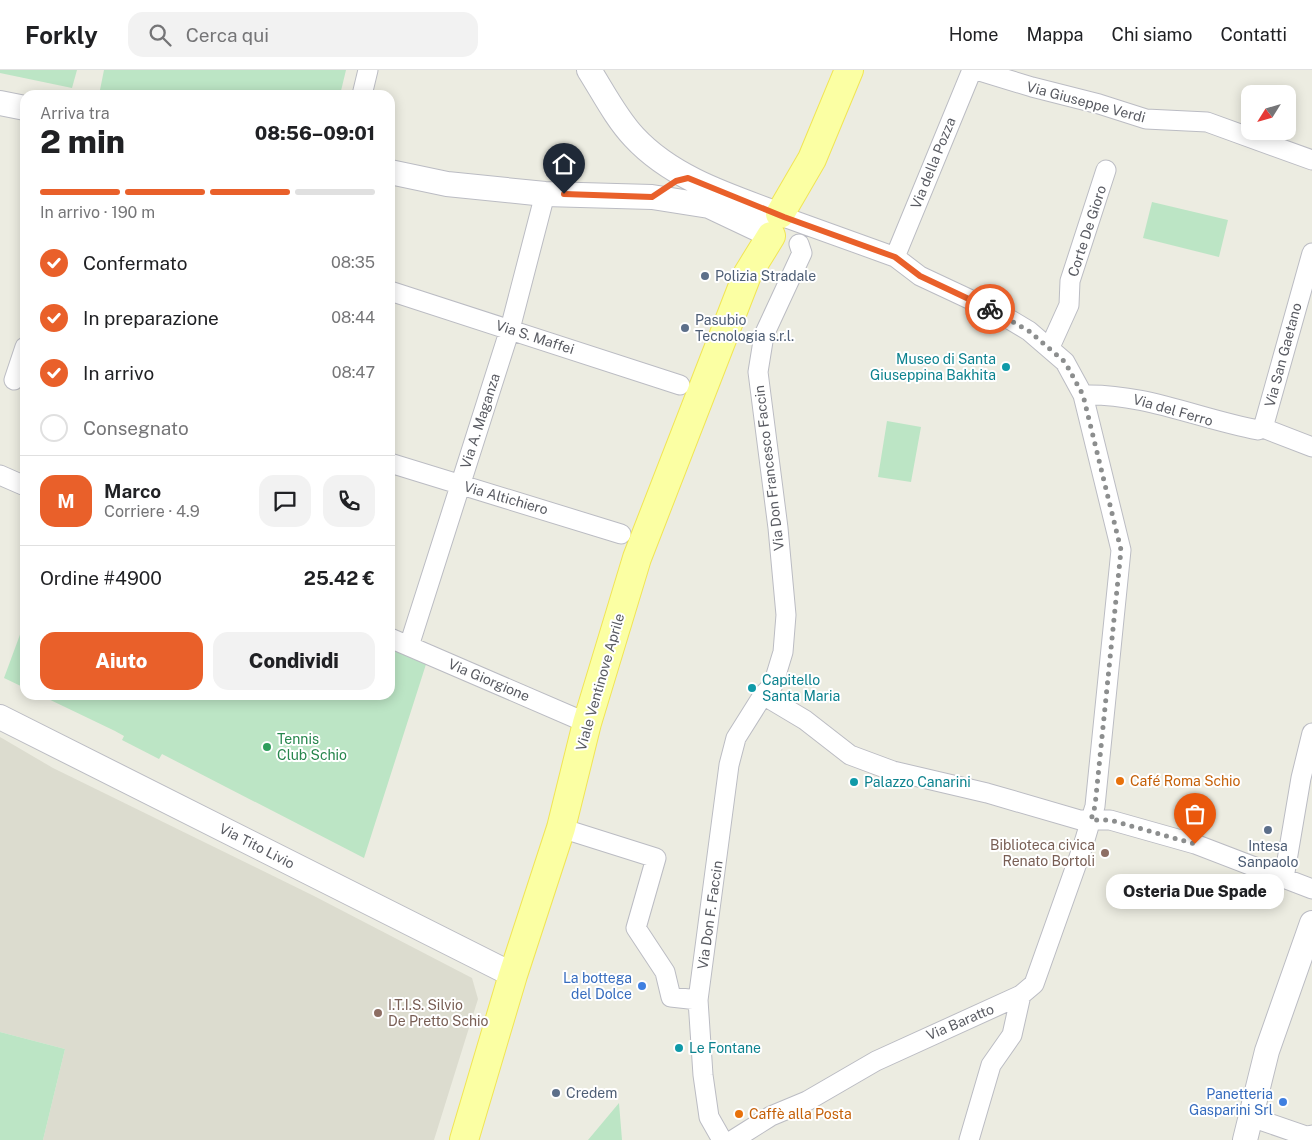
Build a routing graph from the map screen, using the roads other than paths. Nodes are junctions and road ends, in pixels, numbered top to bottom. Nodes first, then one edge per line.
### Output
1 (368, 70) edge
2 (589, 70) edge
3 (848, 70) edge
4 (974, 70) edge
5 (363, 90) edge
6 (0, 103) edge
7 (20, 107) edge
8 (1312, 160) edge
9 (1106, 170) dead end
10 (395, 173) edge
11 (682, 180) junction
12 (545, 194) junction
13 (652, 197) junction
14 (709, 206) junction
15 (775, 223) junction
16 (798, 244) dead end
17 (1312, 253) edge
18 (895, 257) junction
19 (395, 292) edge
20 (510, 329) junction
21 (1050, 347) junction
22 (20, 362) edge
23 (14, 380) dead end
24 (680, 385) dead end
25 (1083, 395) junction
26 (1263, 428) junction
27 (1312, 447) edge
28 (395, 465) edge
29 (0, 475) edge
30 (20, 484) edge
31 (459, 484) junction
32 (622, 534) dead end
33 (395, 640) edge
34 (409, 646) junction
35 (763, 695) junction
36 (0, 717) edge
37 (587, 722) junction
38 (1312, 733) edge
39 (1091, 820) junction
40 (571, 831) junction
41 (1284, 878) junction
42 (1312, 889) edge
43 (1312, 923) edge
44 (513, 974) junction
45 (1021, 995) junction
46 (698, 1000) junction
47 (1251, 1117) junction
48 (1312, 1136) edge
49 (464, 1140) edge
50 (722, 1140) edge
51 (733, 1140) edge
52 (969, 1140) edge
53 (1246, 1140) edge

1 - 5 street
2 - 11 street
3 - 15 main road, Viale Ventinove Aprile
4 - 8 street, Via Giuseppe Verdi
4 - 18 street, Via della Pozza
6 - 7 street
9 - 21 street, Corte De Gioro
10 - 12 street
11 - 13 street
11 - 14 street
11 - 15 street
12 - 13 street
12 - 20 street, Via A. Maganza
13 - 14 street
14 - 15 street
15 - 18 street, Via Baratto
15 - 37 main road, Viale Ventinove Aprile
16 - 35 street, Via Don Francesco Faccin
17 - 26 street, Via San Gaetano
18 - 21 street, Via Baratto
19 - 20 street, Via S. Maffei
20 - 24 street, Via S. Maffei
20 - 31 street, Via A. Maganza
21 - 25 street, Via Baratto
22 - 23 street
25 - 26 street, Via del Ferro
25 - 39 street, Via Baratto
26 - 27 street, Via del Ferro
28 - 31 street, Via Altichiero
29 - 30 street
31 - 32 street, Via Altichiero
31 - 34 street, Via A. Maganza
33 - 34 street, Via Giorgione
34 - 37 street, Via Giorgione
35 - 39 street
35 - 46 street, Via Don F. Faccin
36 - 44 street, Via Tito Livio
37 - 40 main road, Viale Ventinove Aprile
38 - 41 street
39 - 41 street
39 - 45 street, Via Baratto
40 - 44 main road, Viale Ventinove Aprile
40 - 46 street
41 - 42 street
43 - 47 street
44 - 49 main road, Viale Ventinove Aprile
45 - 51 street, Via Baratto
45 - 52 street
46 - 50 street, Via Don F. Faccin
47 - 48 street
47 - 53 street

